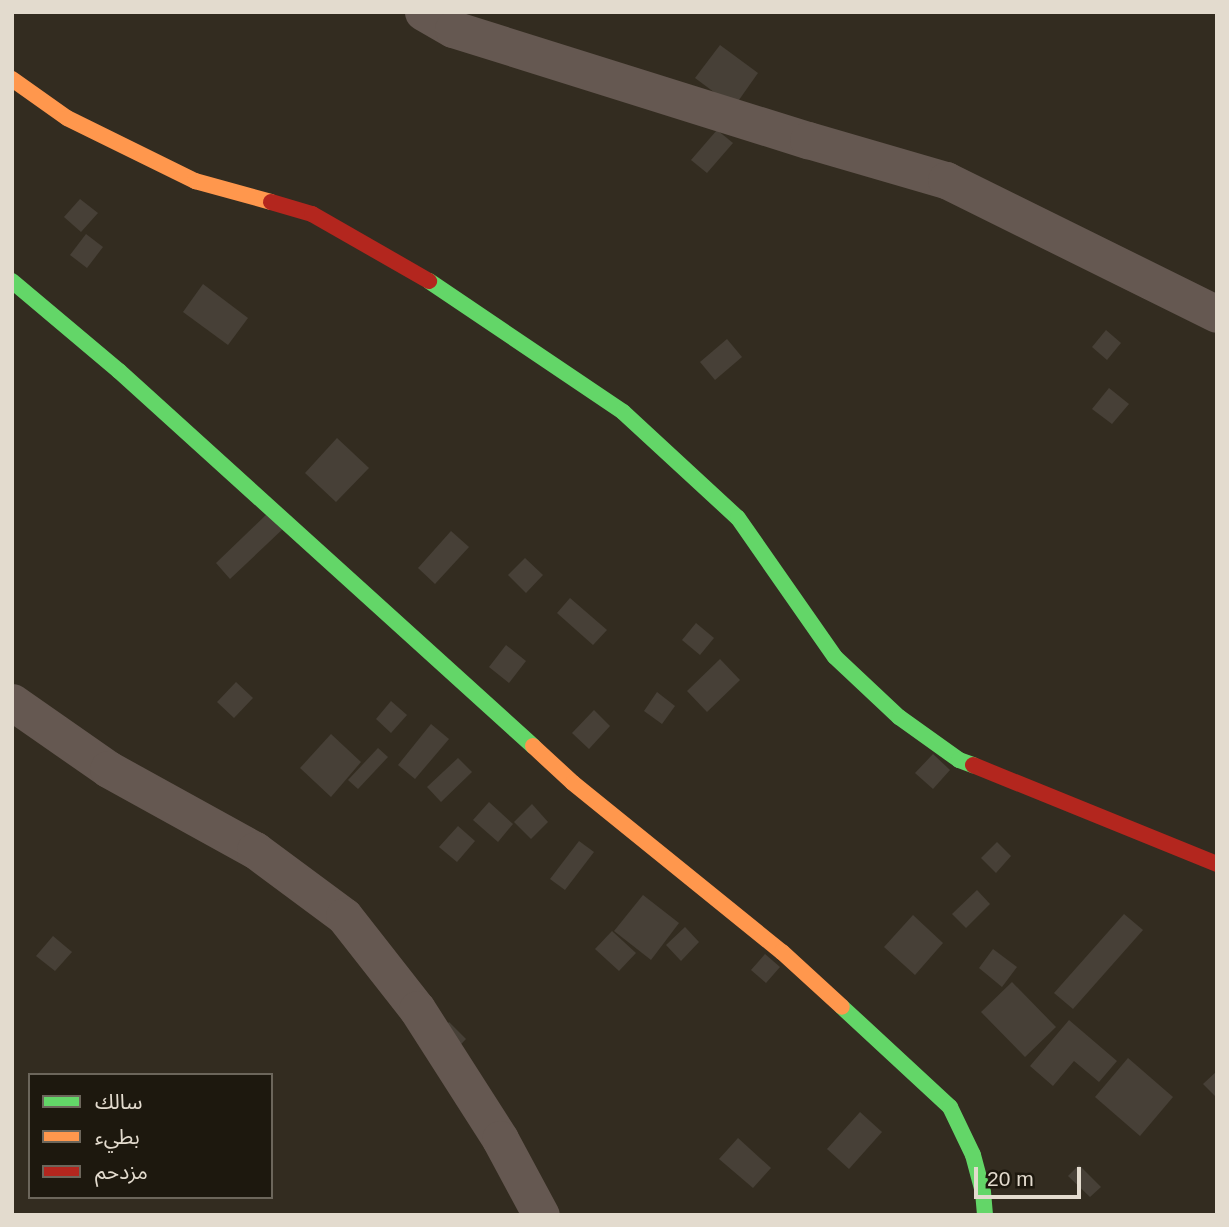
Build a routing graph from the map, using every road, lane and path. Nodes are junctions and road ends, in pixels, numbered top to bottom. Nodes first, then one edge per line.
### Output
1 (423, 12) edge
2 (12, 79) edge
3 (12, 281) edge
4 (1217, 314) edge
5 (12, 702) edge
6 (1217, 864) edge
7 (541, 1215) edge
8 (985, 1215) edge

1 - 4 street
2 - 6 street
3 - 8 street
5 - 7 street

